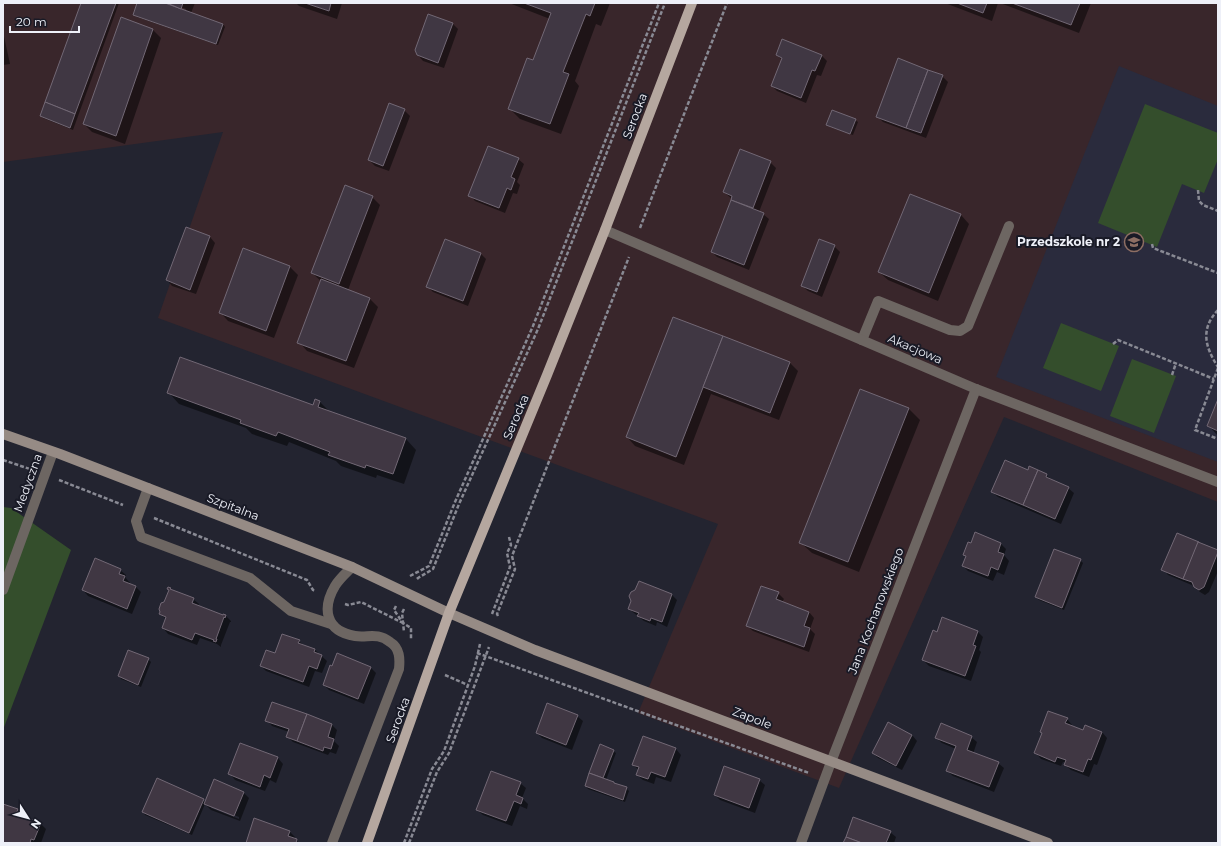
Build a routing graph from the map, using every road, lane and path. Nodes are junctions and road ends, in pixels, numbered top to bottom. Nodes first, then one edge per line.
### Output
1 (659, 3) edge
2 (665, 3) edge
3 (692, 3) edge
4 (727, 3) edge
5 (1198, 190) dead end
6 (1218, 211) edge
7 (1009, 226) dead end
8 (605, 230) junction
9 (634, 243) junction
10 (1152, 244) dead end
11 (1218, 273) edge
12 (1218, 310) edge
13 (862, 340) junction
14 (1113, 344) dead end
15 (1176, 364) junction
16 (1218, 368) edge
17 (1172, 374) dead end
18 (1214, 379) junction
19 (976, 389) junction
20 (3, 434) edge
21 (1218, 439) edge
22 (54, 452) junction
23 (3, 460) edge
24 (45, 474) junction
25 (1218, 482) edge
26 (148, 488) junction
27 (139, 512) junction
28 (509, 537) dead end
29 (352, 567) junction
30 (3, 590) edge
31 (407, 593) junction
32 (330, 597) junction
33 (450, 613) junction
34 (403, 623) junction
35 (331, 624) junction
36 (490, 631) junction
37 (396, 649) junction
38 (477, 654) junction
39 (486, 657) junction
40 (831, 762) junction
41 (825, 779) junction
42 (332, 843) edge
43 (367, 843) edge
44 (404, 843) edge
45 (409, 843) edge
46 (801, 843) edge
47 (1048, 843) edge

1 - 31 path
2 - 31 path
3 - 8 main road, Serocka
4 - 9 path
5 - 6 path
7 - 13 street
8 - 9 street, Akacjowa
8 - 33 main road, Serocka
9 - 13 street, Akacjowa
9 - 36 path
10 - 11 path
12 - 16 path
13 - 19 street, Akacjowa
14 - 15 path
15 - 17 path
15 - 18 path
16 - 18 path
18 - 21 path
19 - 25 street, Akacjowa
19 - 40 street, Jana Kochanowskiego
20 - 22 street, Szpitalna
22 - 24 street, Medyczna
22 - 26 street, Szpitalna
23 - 24 path
24 - 27 path
24 - 30 street, Medyczna
26 - 27 street
26 - 29 street, Szpitalna
27 - 32 path
27 - 35 street
28 - 36 path
29 - 31 street, Szpitalna
29 - 32 street
31 - 33 street, Szpitalna
31 - 34 path
31 - 34 path
32 - 34 path
32 - 35 street
33 - 36 street, Zapole
33 - 43 main road, Serocka
34 - 37 path
34 - 37 path
35 - 37 street
36 - 38 path
36 - 39 path
36 - 40 street, Zapole
37 - 42 street
38 - 39 path
38 - 44 path
39 - 41 path
39 - 45 path
40 - 41 street, Jana Kochanowskiego
40 - 47 street, Zapole
41 - 46 street, Jana Kochanowskiego

